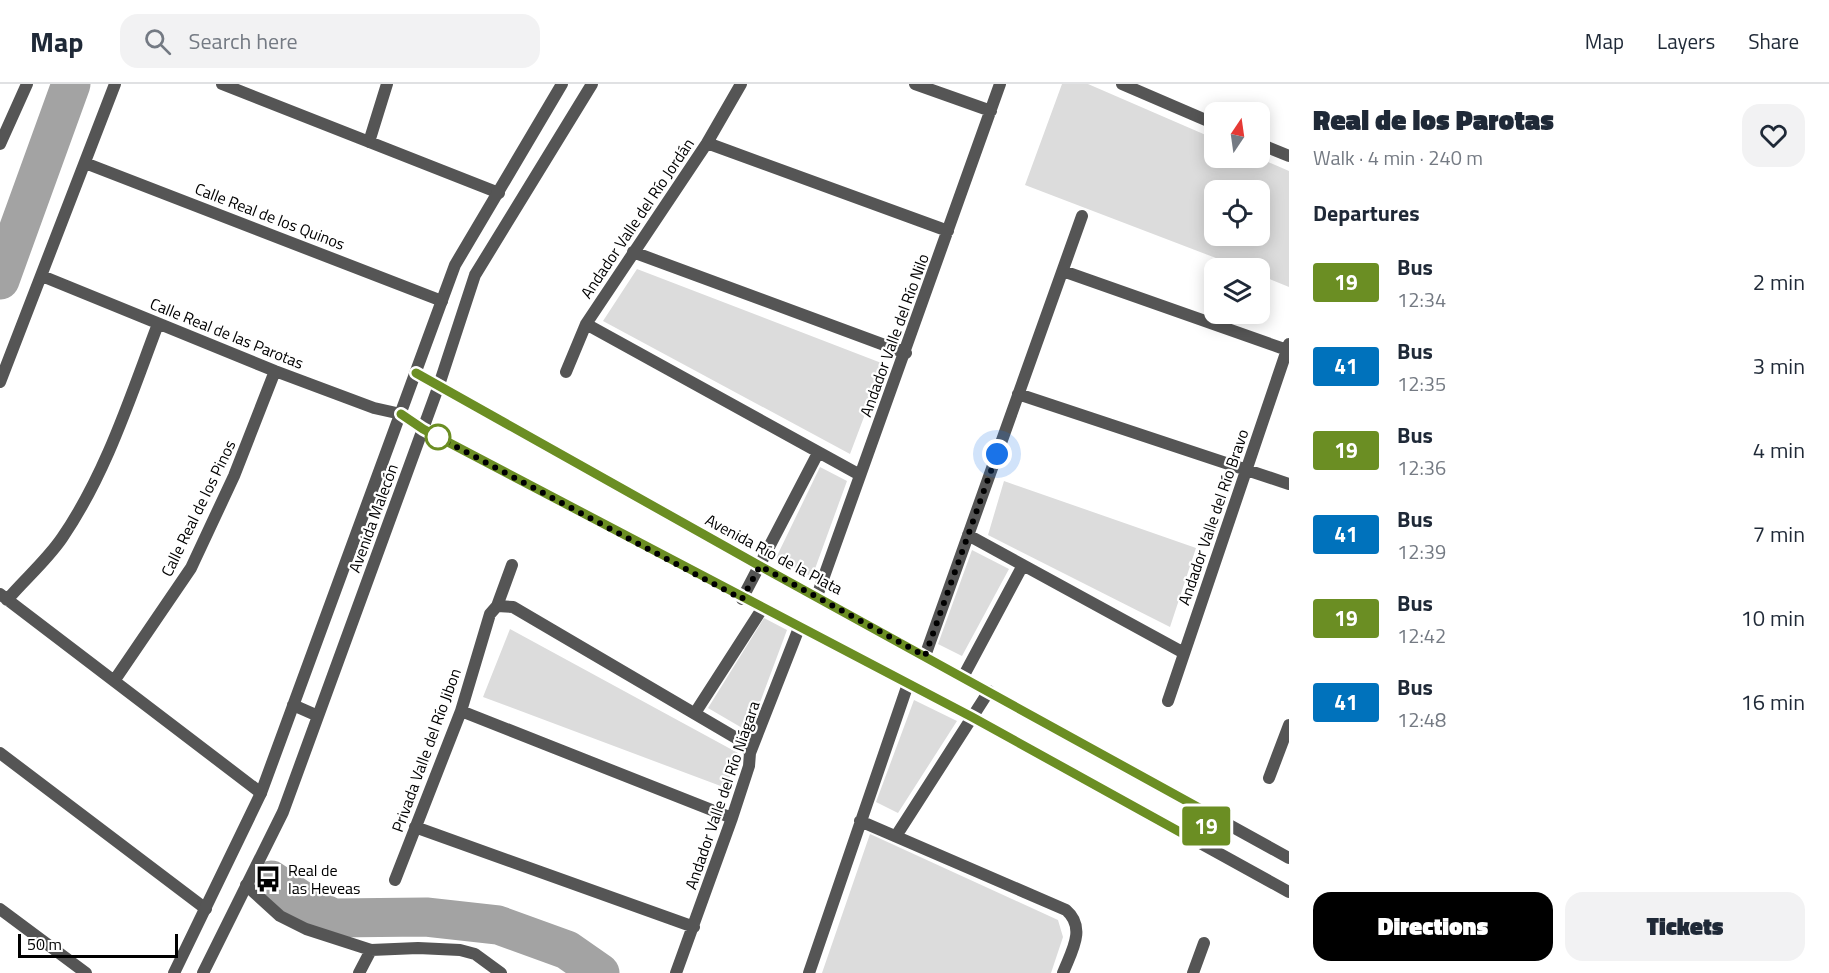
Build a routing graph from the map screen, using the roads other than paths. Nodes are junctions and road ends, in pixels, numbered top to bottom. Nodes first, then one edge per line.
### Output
1 (27, 84) edge
2 (115, 84) edge
3 (222, 84) edge
4 (387, 84) edge
5 (592, 84) edge
6 (741, 84) edge
7 (915, 84) edge
8 (1000, 84) edge
9 (1122, 84) edge
10 (559, 85) edge
11 (249, 89) edge
12 (991, 111) junction
13 (1204, 119) edge
14 (369, 142) junction
15 (707, 143) junction
16 (0, 144) edge
17 (1270, 148) edge
18 (1289, 156) edge
19 (85, 163) junction
20 (499, 193) junction
21 (1082, 216) dead end
22 (948, 231) junction
23 (633, 252) junction
24 (1063, 271) junction
25 (42, 276) junction
26 (442, 301) junction
27 (158, 324) junction
28 (586, 324) junction
29 (1288, 347) edge
30 (906, 353) junction
31 (275, 371) junction
32 (566, 372) dead end
33 (416, 373) junction
34 (0, 382) edge
35 (439, 385) junction
36 (1018, 394) junction
37 (401, 414) junction
38 (423, 429) junction
39 (818, 453) junction
40 (1246, 470) junction
41 (860, 475) junction
42 (1289, 484) edge
43 (968, 535) junction
44 (513, 565) dead end
45 (1023, 565) junction
46 (760, 566) junction
47 (817, 596) junction
48 (3, 597) edge
49 (742, 599) junction
50 (497, 606) junction
51 (762, 609) junction
52 (799, 628) junction
53 (1184, 653) junction
54 (925, 656) junction
55 (963, 677) junction
56 (114, 681) junction
57 (908, 684) junction
58 (989, 691) junction
59 (1168, 701) dead end
60 (293, 705) junction
61 (461, 711) junction
62 (695, 713) junction
63 (318, 716) junction
64 (972, 717) junction
65 (1289, 725) edge
66 (0, 753) edge
67 (750, 753) junction
68 (1269, 778) dead end
69 (261, 793) junction
70 (1212, 815) junction
71 (732, 818) junction
72 (860, 821) junction
73 (415, 827) junction
74 (896, 836) junction
75 (1198, 842) junction
76 (1289, 858) edge
77 (394, 880) dead end
78 (246, 885) junction
79 (1289, 891) edge
80 (0, 909) edge
81 (206, 909) junction
82 (694, 927) junction
83 (1204, 943) dead end
84 (371, 950) junction
85 (86, 973) edge
86 (174, 973) edge
87 (202, 973) edge
88 (359, 973) edge
89 (501, 973) edge
90 (676, 973) edge
91 (809, 973) edge
92 (1063, 973) edge
93 (1192, 973) edge

1 - 16 street
2 - 19 street
3 - 11 street
4 - 14 street
5 - 35 street, Avenida Malecón
6 - 15 street, Andador Valle del Río Jordán
7 - 12 street
8 - 12 street, Andador Valle del Río Nilo
9 - 13 street
10 - 20 street, Avenida Malecón
11 - 14 street
12 - 22 street, Andador Valle del Río Nilo
14 - 20 street
15 - 22 street
15 - 23 street, Andador Valle del Río Jordán
17 - 18 street
19 - 25 street
19 - 26 street, Calle Real de los Quinos
20 - 26 street, Avenida Malecón
21 - 24 street
22 - 30 street, Andador Valle del Río Nilo
23 - 28 street, Andador Valle del Río Jordán
23 - 30 street
24 - 29 street
24 - 36 street
25 - 27 street, Calle Real de las Parotas
25 - 34 street
26 - 33 street, Avenida Malecón
27 - 31 street, Calle Real de las Parotas
27 - 48 street
28 - 32 street, Andador Valle del Río Jordán
28 - 39 street
29 - 40 street, Andador Valle del Río Bravo
30 - 41 street, Andador Valle del Río Nilo
31 - 37 street, Calle Real de las Parotas
31 - 56 street, Calle Real de los Pinos
33 - 35 street, Avenida Río de la Plata
33 - 37 street, Avenida Malecón
35 - 38 street, Avenida Malecón
35 - 46 street, Avenida Río de la Plata
36 - 40 street
36 - 43 street
37 - 38 street
37 - 60 street, Avenida Malecón
38 - 49 street
38 - 63 street, Avenida Malecón
39 - 41 street
39 - 46 street
40 - 42 street
40 - 53 street, Andador Valle del Río Bravo
41 - 47 street, Andador Valle del Río Nilo
43 - 45 street
43 - 54 street
44 - 50 street, Privada Valle del Río Jibon
45 - 53 street
45 - 55 street
46 - 47 street, Avenida Río de la Plata
46 - 49 street
47 - 54 street, Avenida Río de la Plata
48 - 56 street
49 - 51 street
50 - 61 street, Privada Valle del Río Jibon
50 - 62 street
51 - 52 street
51 - 62 street
52 - 57 street
52 - 67 street, Andador Valle del Río Niágara
53 - 59 street, Andador Valle del Río Bravo
54 - 55 street, Avenida Río de la Plata
55 - 58 street, Avenida Río de la Plata
56 - 69 street
57 - 64 street
57 - 72 street
58 - 64 street
58 - 70 street, Avenida Río de la Plata
60 - 63 street
60 - 69 street, Avenida Malecón
61 - 71 street
61 - 73 street, Privada Valle del Río Jibon
62 - 67 street
63 - 78 street, Avenida Malecón
64 - 74 street
64 - 75 street
65 - 68 street
66 - 81 street
67 - 71 street, Andador Valle del Río Niágara
69 - 81 street, Avenida Malecón
70 - 75 street
70 - 76 street, Avenida Río de la Plata
71 - 82 street, Andador Valle del Río Niágara
72 - 74 street
72 - 91 street
73 - 77 street, Privada Valle del Río Jibon
73 - 82 street
74 - 92 street
75 - 79 street
78 - 84 street
78 - 87 street, Avenida Malecón
80 - 85 street
81 - 86 street, Avenida Malecón
82 - 90 street, Andador Valle del Río Niágara
83 - 93 street
84 - 88 street
84 - 89 street

